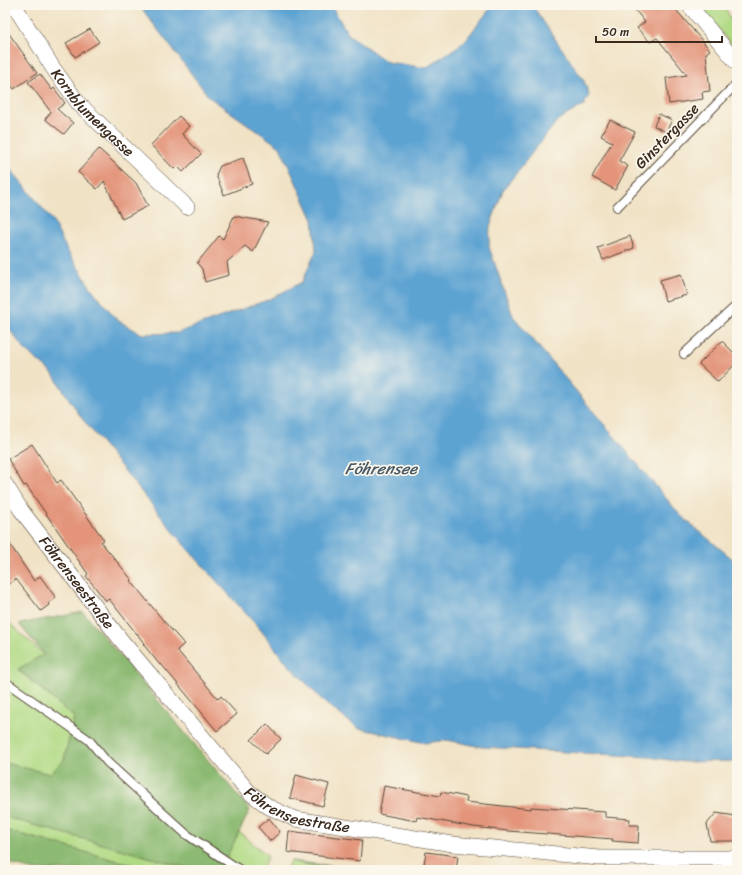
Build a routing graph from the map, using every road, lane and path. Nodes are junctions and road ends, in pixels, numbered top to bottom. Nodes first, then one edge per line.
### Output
1 (14, 5) edge
2 (689, 5) edge
3 (737, 63) edge
4 (737, 83) edge
5 (187, 207) dead end
6 (617, 208) dead end
7 (737, 305) edge
8 (684, 354) dead end
9 (5, 484) edge
10 (10, 685) dead end
11 (737, 858) edge
12 (240, 870) edge

1 - 5 street, Kornblumengasse
2 - 3 street
4 - 6 lane, Ginstergasse
7 - 8 lane
9 - 11 street, Föhrenseestraße
10 - 12 lane

